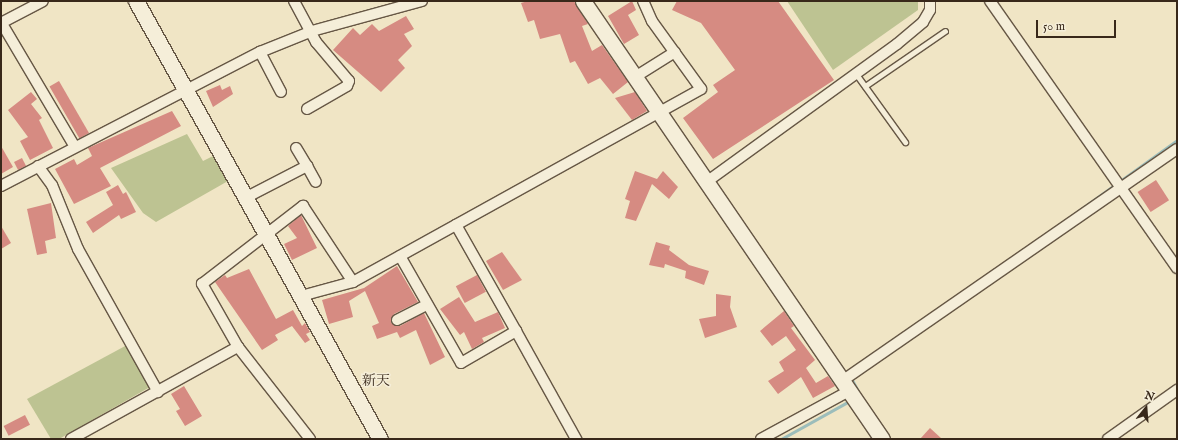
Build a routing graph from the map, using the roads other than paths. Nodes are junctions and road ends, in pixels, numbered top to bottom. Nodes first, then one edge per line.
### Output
1 (43, 1) edge
2 (136, 1) edge
3 (294, 1) edge
4 (422, 1) edge
5 (583, 1) edge
6 (643, 1) edge
7 (930, 1) edge
8 (990, 1) edge
9 (1, 23) edge
10 (312, 31) junction
11 (945, 31) dead end
12 (3, 35) edge
13 (260, 52) junction
14 (675, 52) junction
15 (856, 74) junction
16 (635, 77) junction
17 (865, 86) junction
18 (188, 89) junction
19 (281, 92) dead end
20 (307, 109) dead end
21 (659, 114) junction
22 (905, 142) dead end
23 (75, 147) junction
24 (296, 148) dead end
25 (1177, 149) edge
26 (38, 166) junction
27 (307, 166) junction
28 (316, 182) dead end
29 (706, 183) junction
30 (1, 186) edge
31 (1120, 188) junction
32 (247, 198) junction
33 (456, 225) junction
34 (265, 232) junction
35 (400, 256) junction
36 (1177, 268) edge
37 (354, 282) junction
38 (300, 296) junction
39 (426, 305) junction
40 (397, 320) dead end
41 (516, 331) junction
42 (238, 347) junction
43 (846, 386) junction
44 (1177, 390) edge
45 (158, 392) junction
46 (765, 438) edge
47 (71, 439) edge
48 (310, 439) edge
49 (380, 439) edge
50 (576, 439) edge
51 (882, 439) edge
52 (1108, 439) edge

1 - 9 street
2 - 18 street
3 - 10 street
4 - 10 street
5 - 16 street
6 - 14 street
7 - 15 street
8 - 31 street
9 - 12 street
10 - 13 street
10 - 20 street
11 - 17 lane
12 - 23 street
13 - 18 street
13 - 19 street
14 - 16 street
14 - 21 street
15 - 17 lane
15 - 29 street
16 - 21 street
17 - 22 lane
18 - 23 street
18 - 32 street
21 - 29 street
21 - 33 street
23 - 26 street
24 - 27 street
25 - 31 street
26 - 30 street
26 - 45 street
27 - 28 street
27 - 32 street
29 - 43 street
31 - 36 street
31 - 43 street
32 - 34 street
33 - 35 street
33 - 41 street
34 - 37 street
34 - 38 street
34 - 42 street
35 - 37 street
35 - 39 street
37 - 38 street
38 - 49 street
39 - 40 street
39 - 41 street
41 - 50 street
42 - 45 street
42 - 48 street
43 - 46 street
43 - 51 street
44 - 52 street
45 - 47 street

